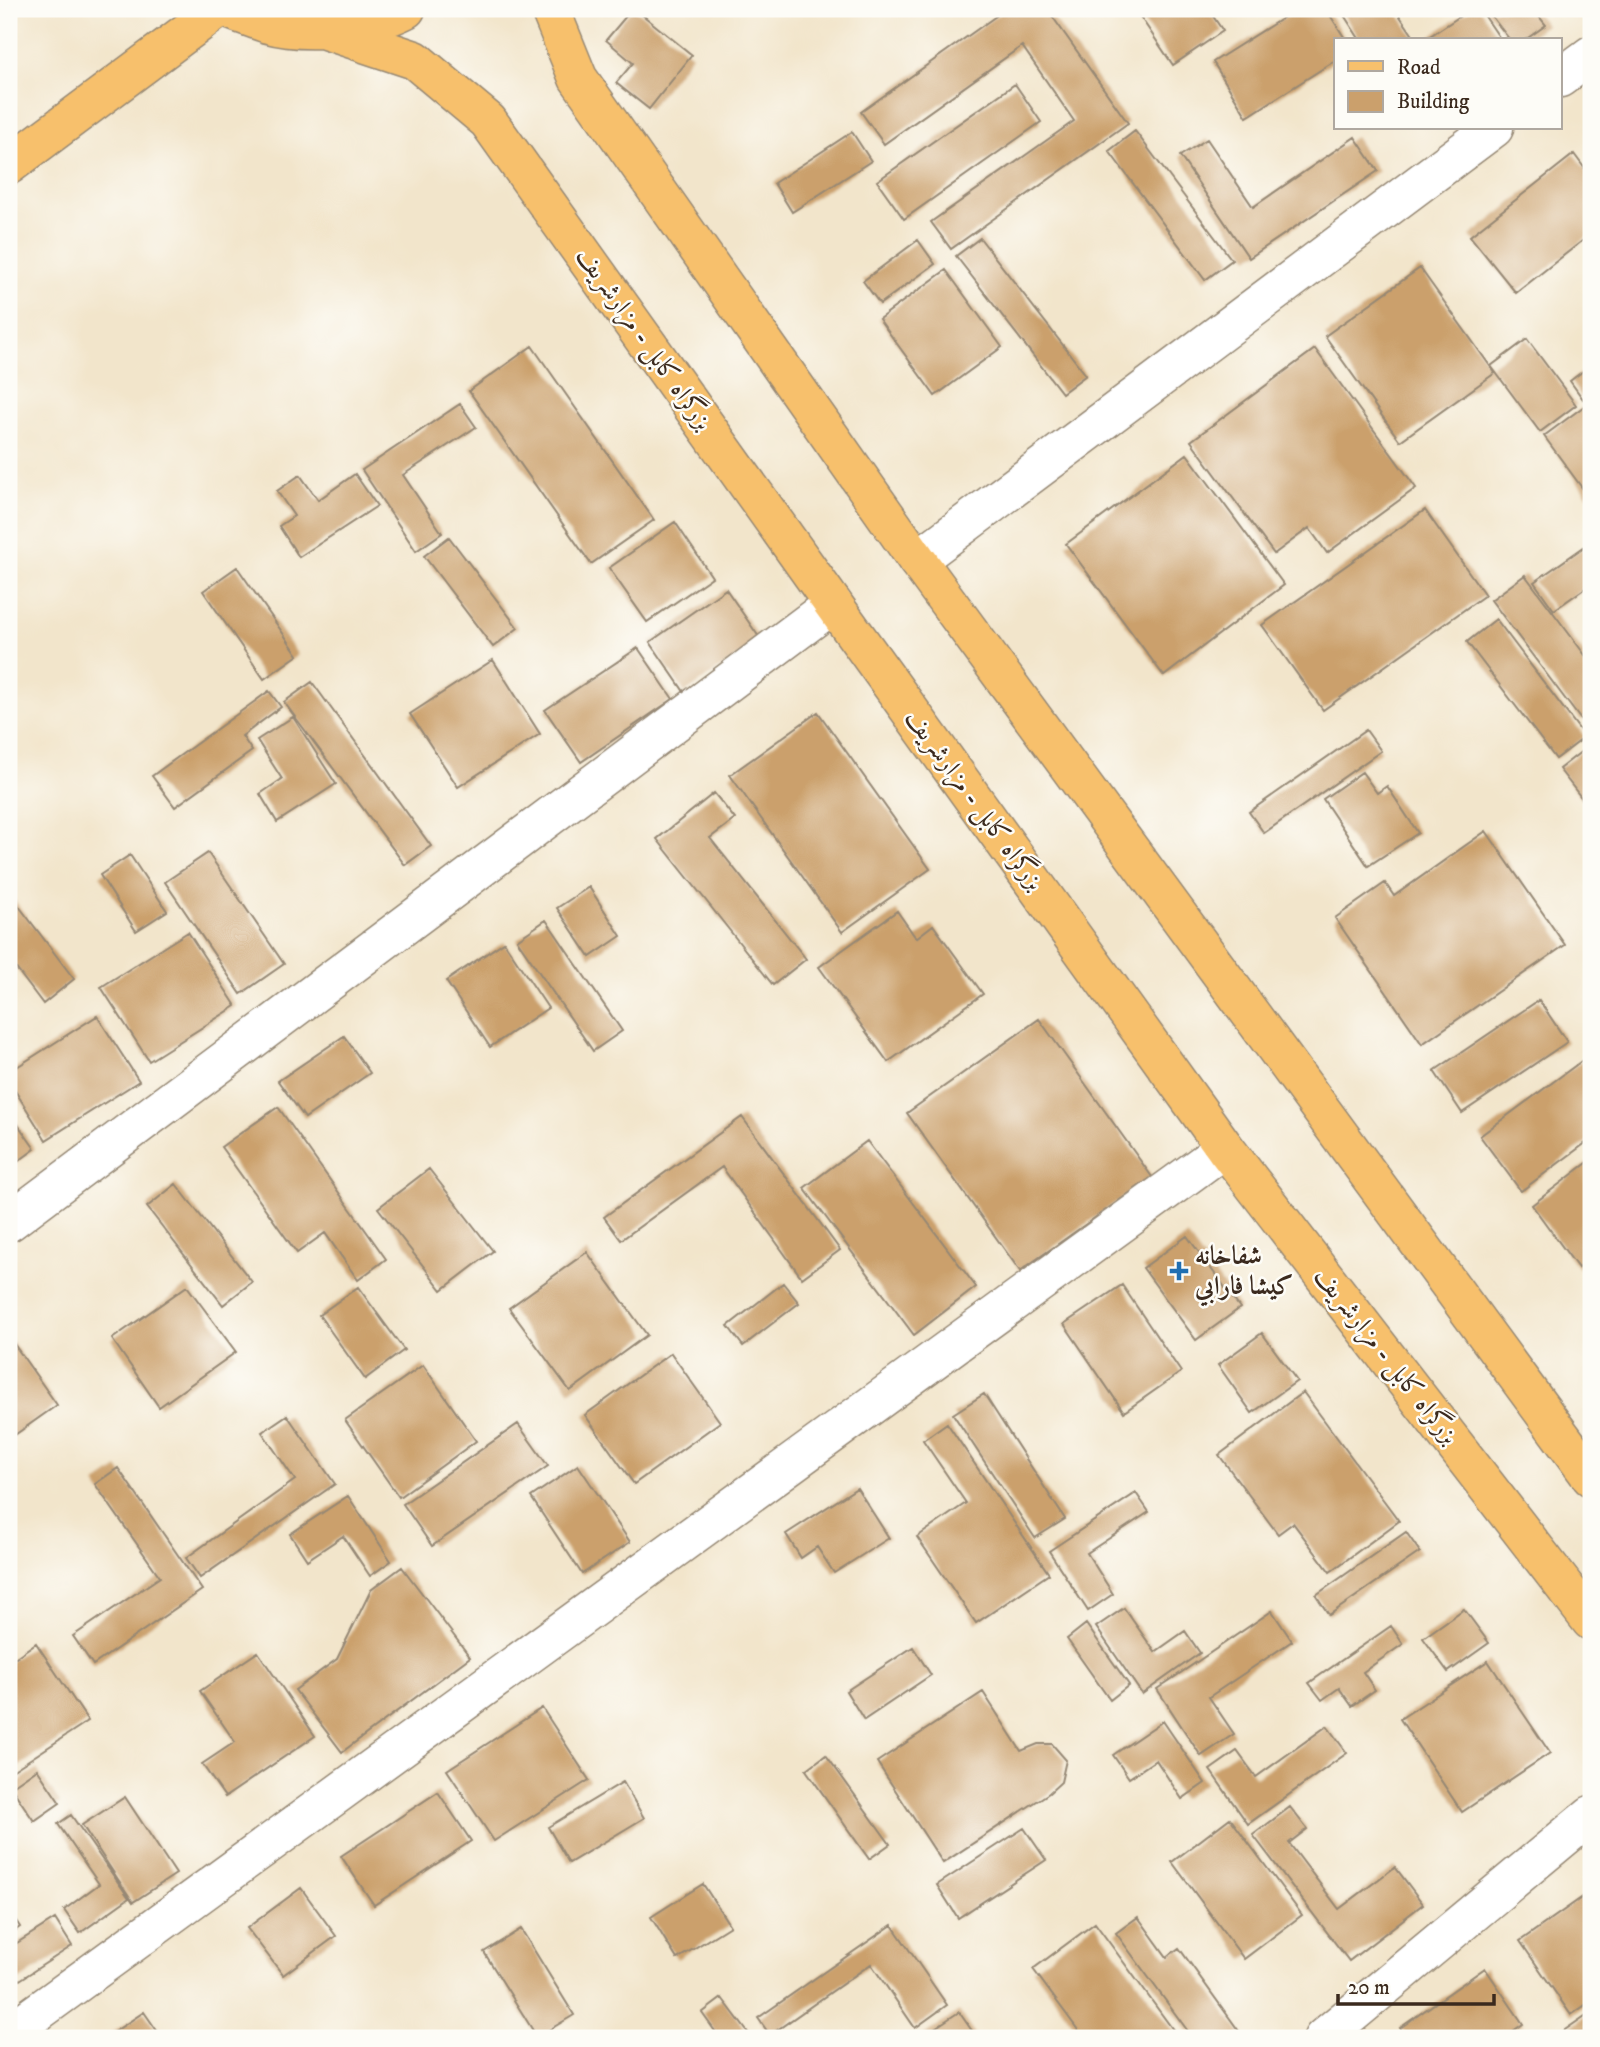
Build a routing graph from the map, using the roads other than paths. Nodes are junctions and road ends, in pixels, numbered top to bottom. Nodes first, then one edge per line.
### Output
1 (218, 9) edge
2 (226, 9) edge
3 (406, 9) edge
4 (550, 9) edge
5 (322, 29) junction
6 (1591, 55) edge
7 (1562, 77) edge
8 (1491, 130) edge
9 (9, 165) edge
10 (917, 560) junction
11 (833, 604) junction
12 (1225, 1148) junction
13 (9, 1222) edge
14 (1591, 1477) edge
15 (1591, 1621) edge
16 (1591, 1815) edge
17 (9, 2033) edge
18 (1323, 2038) edge

1 - 9 main road
2 - 5 main road
3 - 5 main road
4 - 10 main road
5 - 11 main road, بزرگراه کابل - مزارشریف
6 - 7 street
8 - 10 street
10 - 14 main road
11 - 12 main road, بزرگراه کابل - مزارشریف
11 - 13 street
12 - 15 main road, بزرگراه کابل - مزارشریف
12 - 17 street
16 - 18 street

